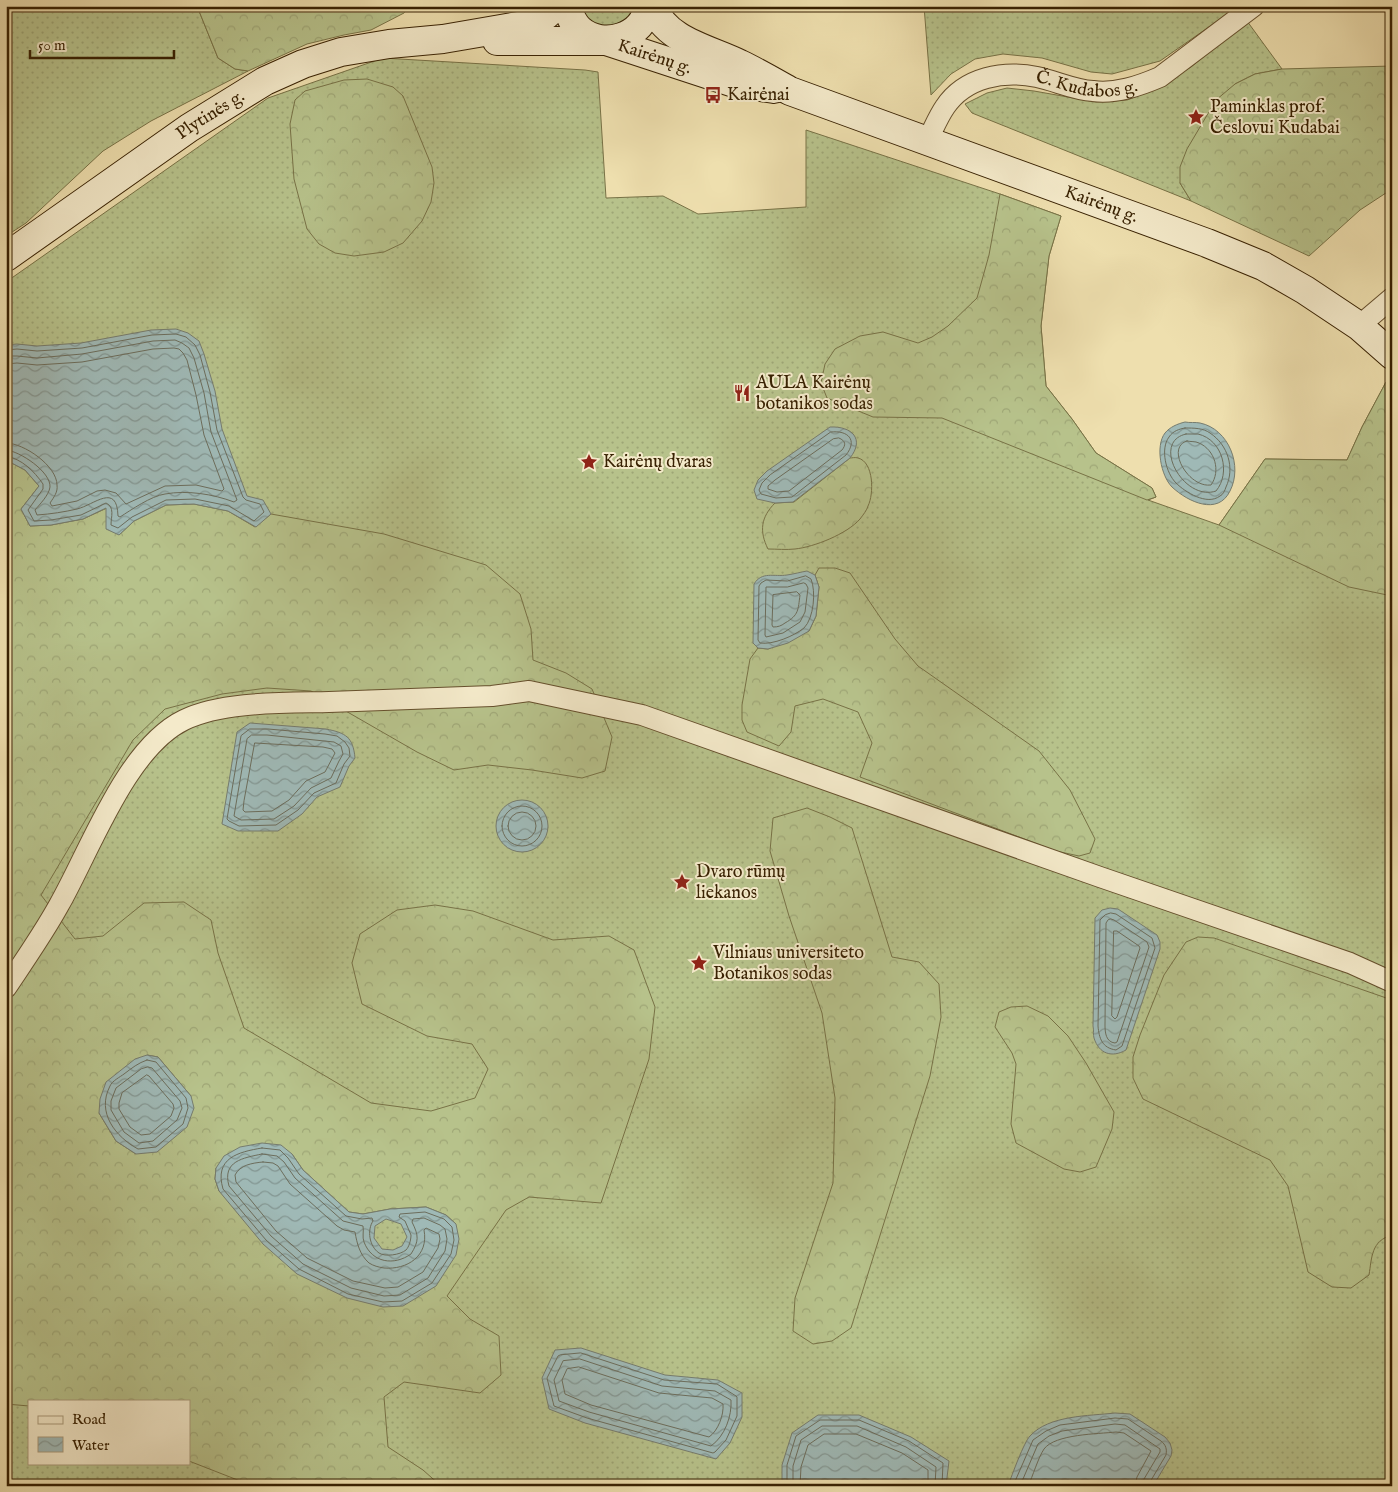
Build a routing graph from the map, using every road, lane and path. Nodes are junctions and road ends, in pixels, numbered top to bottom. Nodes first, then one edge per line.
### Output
1 (556, 6) edge
2 (566, 6) edge
3 (648, 6) edge
4 (652, 6) edge
5 (1254, 6) edge
6 (443, 39) junction
7 (606, 40) junction
8 (790, 91) junction
9 (927, 141) junction
10 (6, 257) edge
11 (1392, 298) edge
12 (1359, 326) junction
13 (1392, 355) edge
14 (1392, 982) edge
15 (6, 988) edge

1 - 6 main road, Plytinės g.
2 - 7 main road, Kairėnų g.
3 - 7 main road
4 - 8 main road, Kairėnų g.
5 - 9 street, Č. Kudabos g.
6 - 7 main road, Plytinės g.
6 - 10 main road, Plytinės g.
7 - 8 main road, Kairėnų g.
8 - 9 main road, Kairėnų g.
9 - 12 main road, Kairėnų g.
11 - 12 street
12 - 13 main road, Kairėnų g.
14 - 15 street

